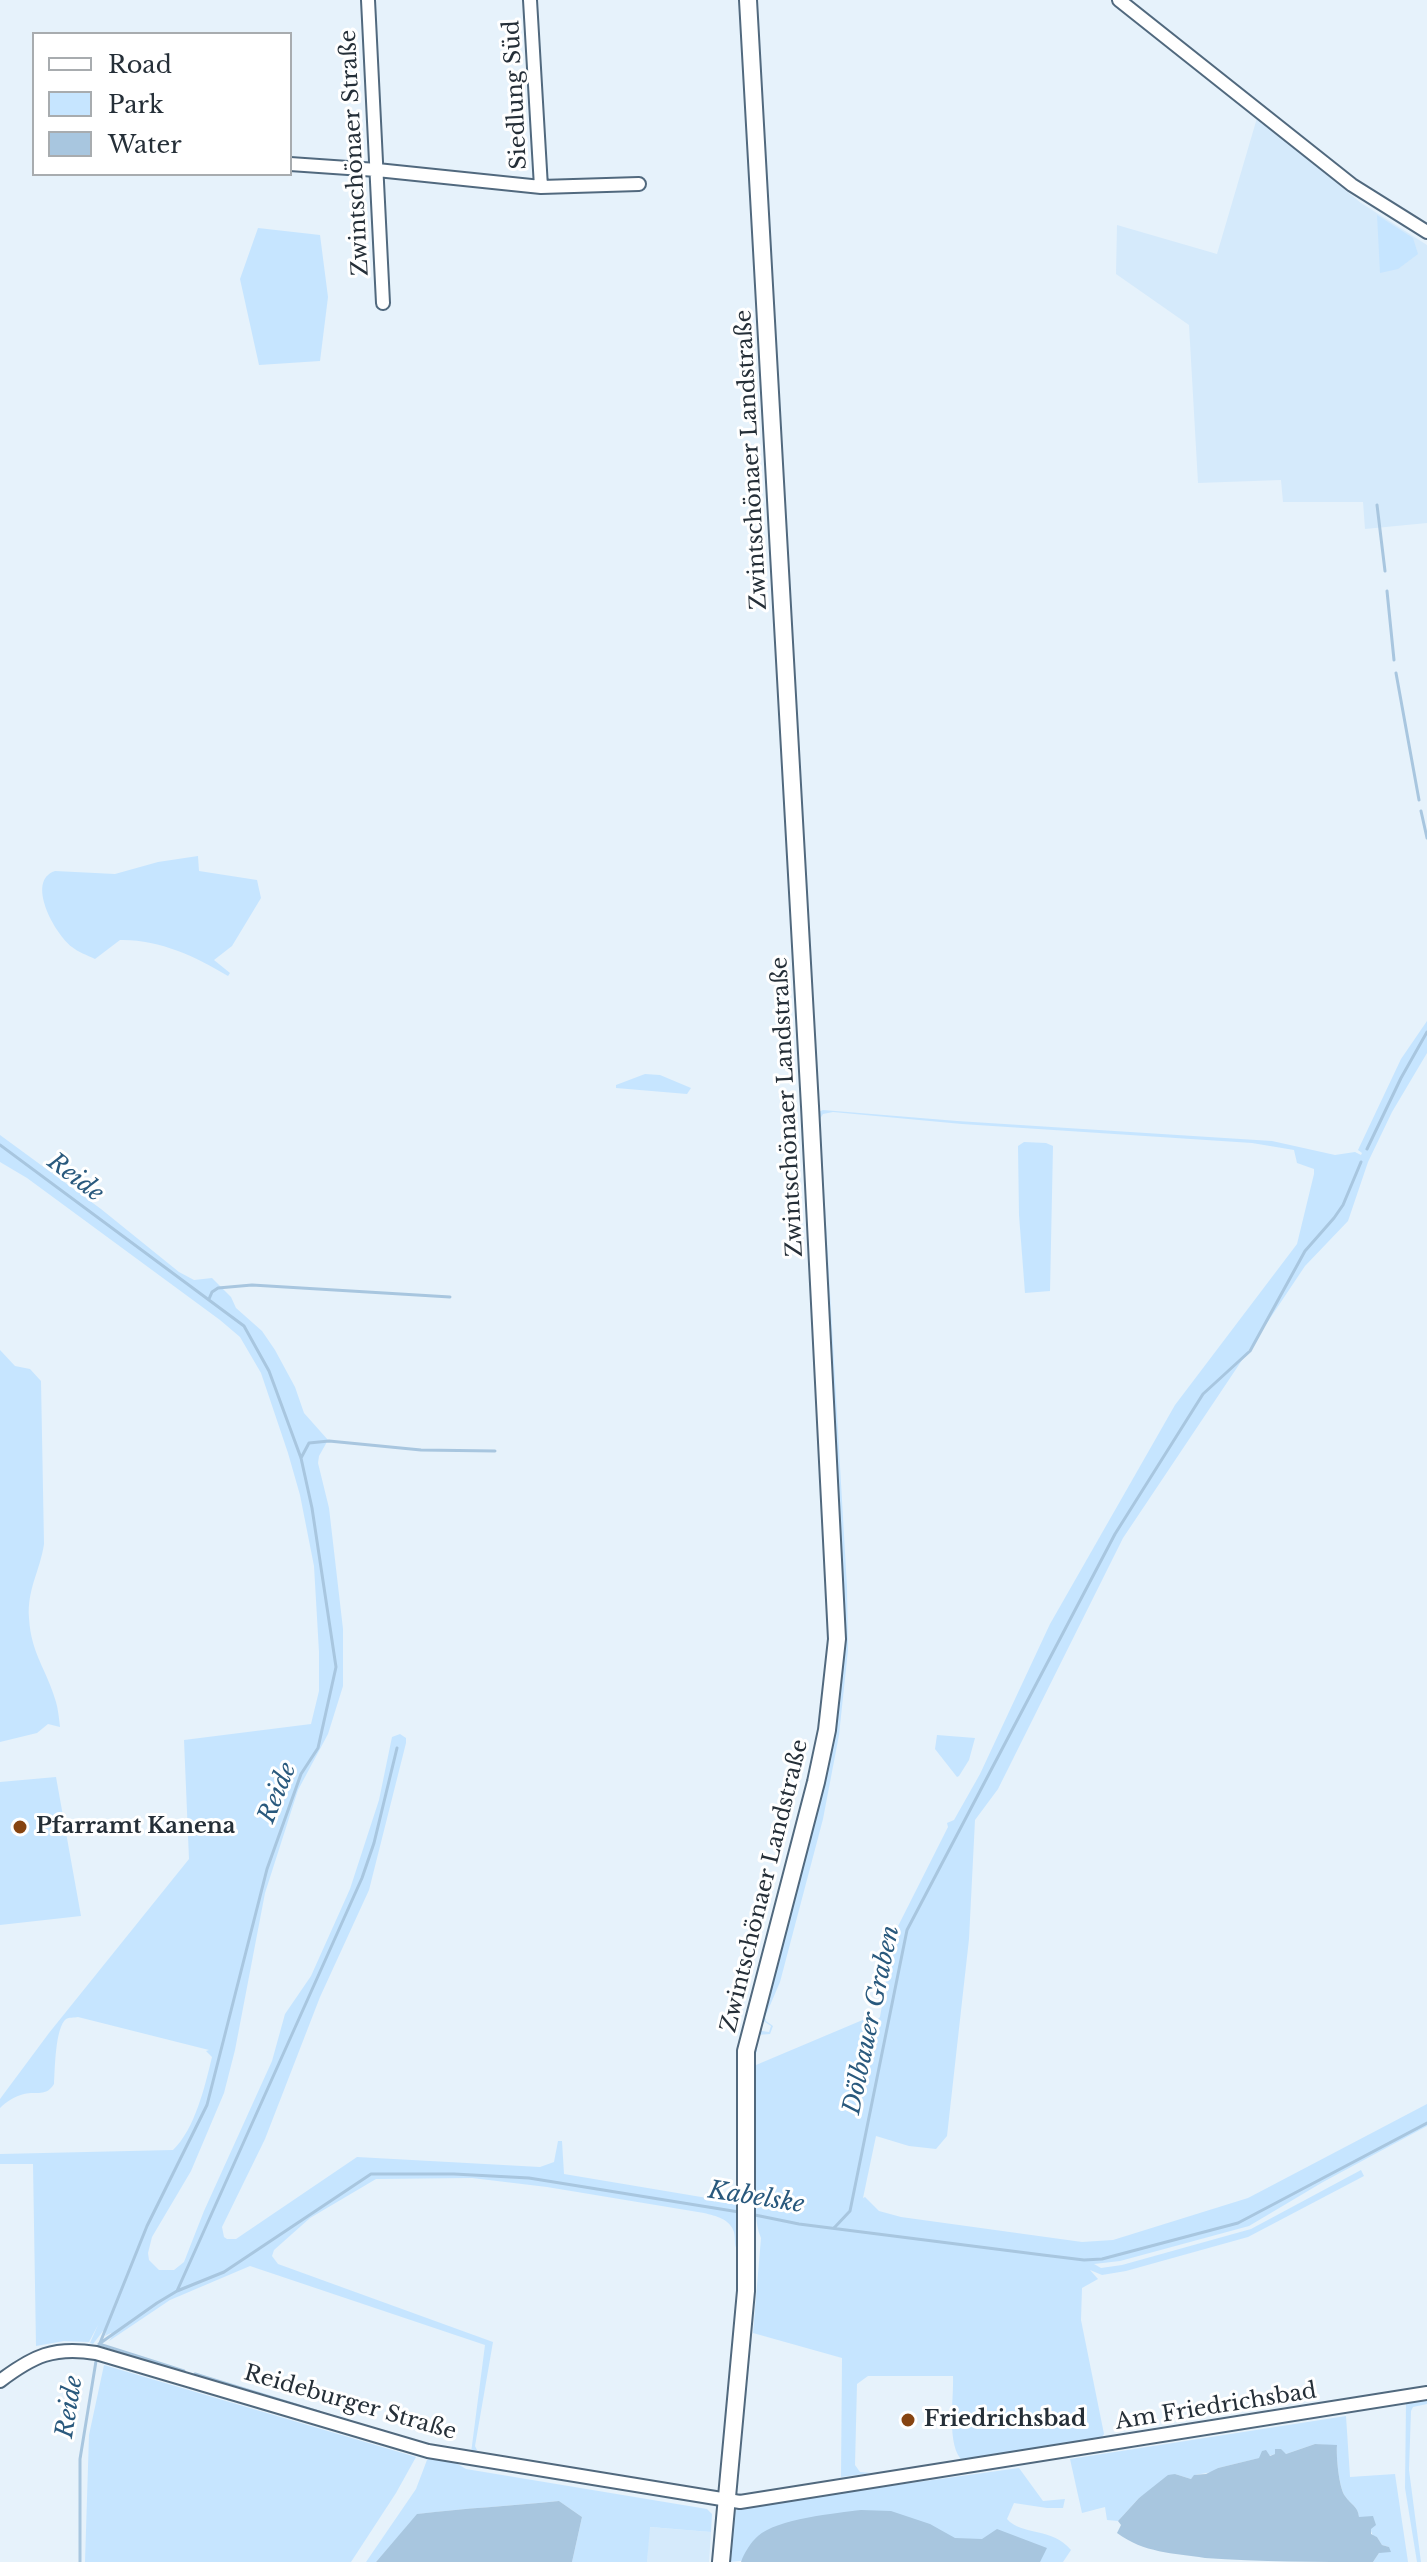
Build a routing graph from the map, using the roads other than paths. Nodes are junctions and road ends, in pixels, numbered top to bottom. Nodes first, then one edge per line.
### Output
1 (368, 0) edge
2 (530, 0) edge
3 (748, 0) edge
4 (1119, 0) edge
5 (292, 164) edge
6 (377, 170) junction
7 (639, 184) dead end
8 (541, 187) junction
9 (1427, 232) edge
10 (383, 303) dead end
11 (0, 2381) edge
12 (1427, 2393) edge
13 (726, 2501) junction
14 (721, 2562) edge

1 - 6 street, Zwintschönaer Straße
2 - 8 street, Siedlung Süd
3 - 13 main road, Zwintschönaer Landstraße
4 - 9 street
5 - 6 street, Siedlung Süd
6 - 8 street, Siedlung Süd
6 - 10 street, Zwintschönaer Straße
7 - 8 street, Siedlung Süd
11 - 13 street, Reideburger Straße
12 - 13 street, Am Friedrichsbad
13 - 14 main road

